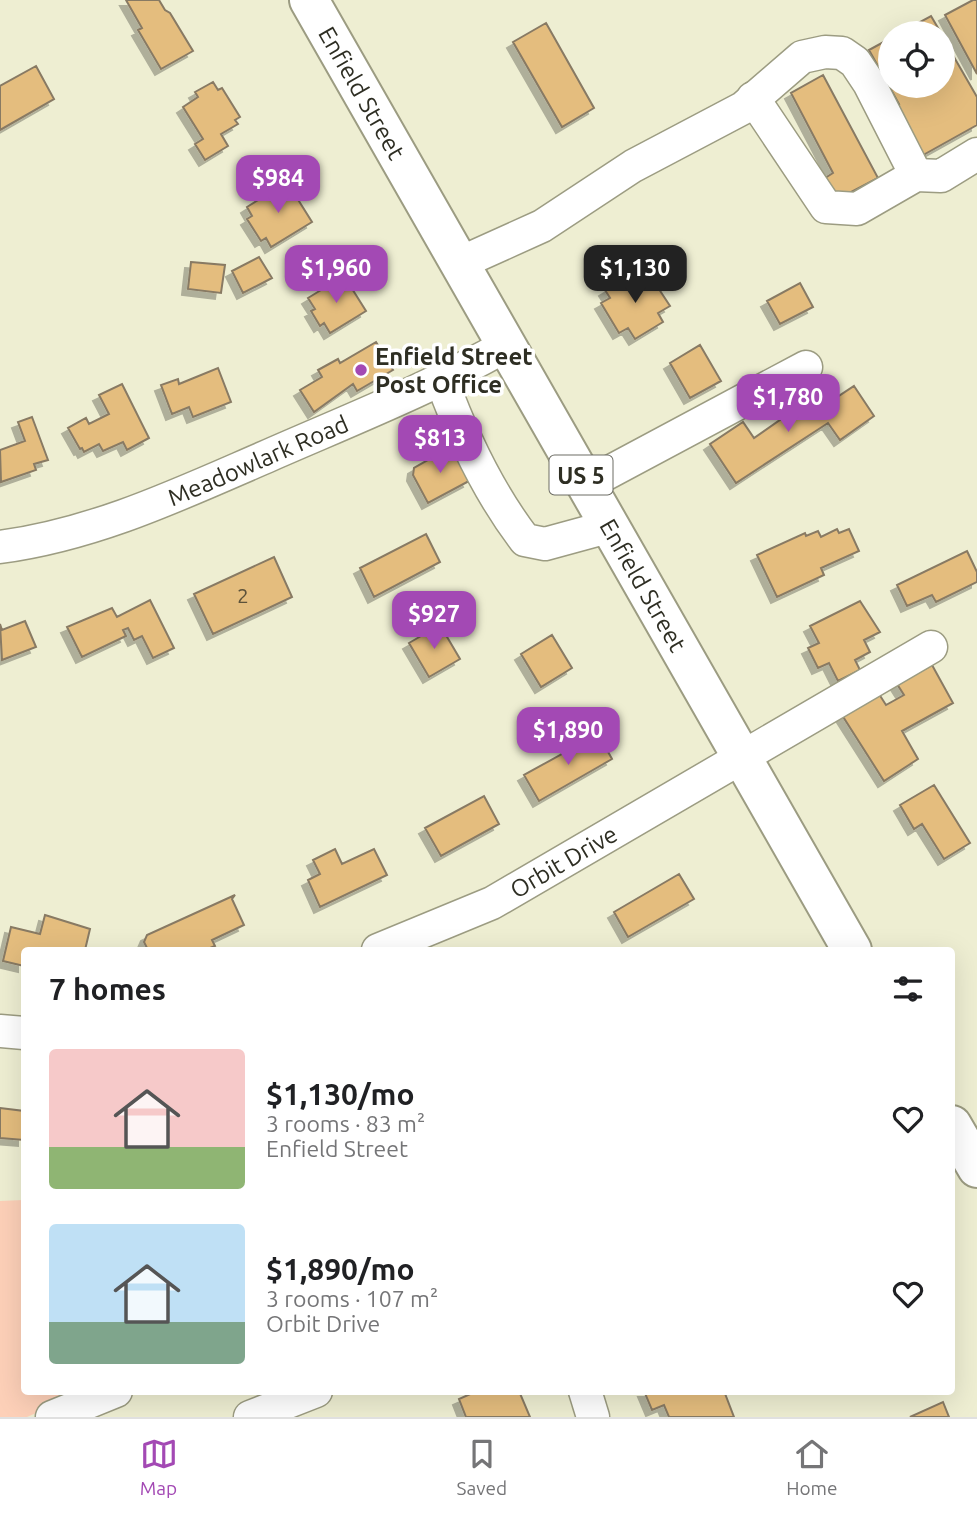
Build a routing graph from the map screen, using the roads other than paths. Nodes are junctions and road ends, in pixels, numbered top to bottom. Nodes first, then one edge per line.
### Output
1 (309, 0) edge
2 (754, 98) junction
3 (977, 154) edge
4 (916, 175) junction
5 (460, 263) junction
6 (507, 345) junction
7 (806, 367) dead end
8 (442, 381) junction
9 (587, 484) junction
10 (611, 526) junction
11 (0, 547) edge
12 (931, 647) dead end
13 (743, 756) junction
14 (385, 947) edge
15 (850, 947) edge
16 (0, 1031) edge
17 (21, 1033) edge
18 (955, 1130) edge
19 (977, 1168) edge
20 (106, 1395) edge
21 (306, 1395) edge
22 (586, 1395) edge
23 (52, 1417) edge
24 (250, 1417) edge
25 (593, 1417) edge

1 - 5 main road, Enfield Street / US 5
2 - 4 street
2 - 4 street
2 - 5 street
3 - 4 street
5 - 6 main road, Enfield Street / US 5
6 - 8 street, Meadowlark Road
6 - 9 main road, Enfield Street / US 5
7 - 9 street
8 - 10 street
8 - 11 street, Meadowlark Road
9 - 10 main road, Enfield Street / US 5
10 - 13 main road, Enfield Street / US 5
12 - 13 street, Orbit Drive
13 - 14 street, Orbit Drive
13 - 15 main road, Enfield Street / US 5
16 - 17 street
18 - 19 main road
20 - 23 street
21 - 24 street
22 - 25 street

